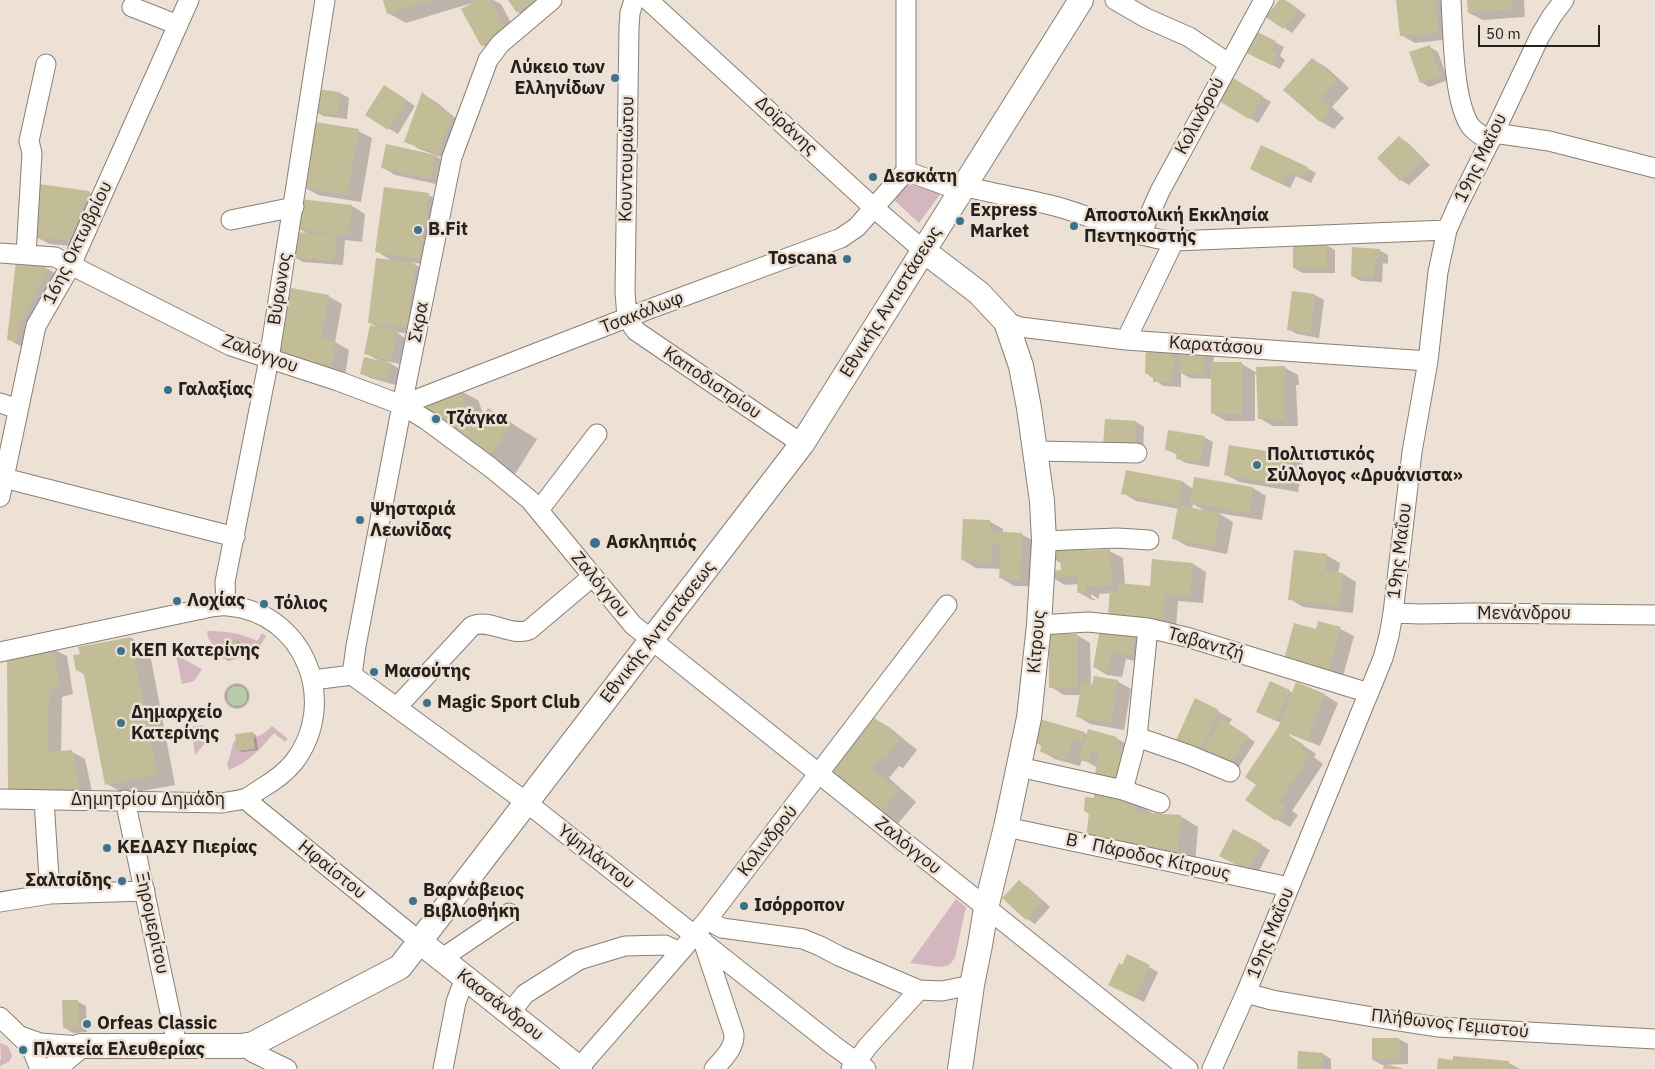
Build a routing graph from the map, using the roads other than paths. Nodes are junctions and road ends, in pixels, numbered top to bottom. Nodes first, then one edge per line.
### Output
1 (189, 0) edge
2 (325, 0) edge
3 (552, 0) edge
4 (634, 0) edge
5 (648, 0) edge
6 (906, 0) edge
7 (1081, 0) edge
8 (1114, 0) edge
9 (1264, 0) edge
10 (1451, 0) edge
11 (1564, 0) edge
12 (132, 7) dead end
13 (178, 25) junction
14 (1228, 63) junction
15 (46, 64) dead end
16 (1492, 136) junction
17 (1655, 168) edge
18 (906, 171) junction
19 (962, 188) junction
20 (873, 207) junction
21 (294, 208) junction
22 (231, 220) dead end
23 (1447, 230) junction
24 (1141, 234) junction
25 (1174, 241) junction
26 (924, 250) junction
27 (0, 253) edge
28 (26, 255) junction
29 (72, 264) junction
30 (627, 318) junction
31 (1006, 322) junction
32 (1126, 340) junction
33 (269, 359) junction
34 (1428, 361) junction
35 (0, 402) edge
36 (18, 408) junction
37 (409, 410) junction
38 (597, 434) dead end
39 (802, 444) junction
40 (1036, 451) junction
41 (1137, 453) dead end
42 (4, 478) junction
43 (0, 497) edge
44 (539, 510) junction
45 (235, 537) junction
46 (1148, 540) dead end
47 (1044, 541) junction
48 (593, 576) junction
49 (947, 605) dead end
50 (226, 606) junction
51 (1392, 612) junction
52 (1655, 615) edge
53 (1039, 625) junction
54 (1148, 628) junction
55 (652, 641) junction
56 (0, 652) edge
57 (352, 675) junction
58 (313, 680) junction
59 (1368, 693) junction
60 (397, 708) junction
61 (1137, 737) junction
62 (1018, 767) junction
63 (1230, 772) dead end
64 (819, 774) junction
65 (1123, 790) junction
66 (245, 798) junction
67 (0, 799) edge
68 (44, 800) junction
69 (125, 800) junction
70 (526, 802) junction
71 (1160, 802) dead end
72 (1006, 827) junction
73 (1290, 887) junction
74 (145, 891) junction
75 (50, 894) junction
76 (0, 902) edge
77 (986, 908) junction
78 (509, 912) dead end
79 (707, 920) junction
80 (699, 938) junction
81 (419, 941) junction
82 (680, 952) junction
83 (400, 967) junction
84 (454, 969) junction
85 (972, 985) junction
86 (919, 990) junction
87 (1246, 993) junction
88 (510, 1013) junction
89 (0, 1017) edge
90 (19, 1036) junction
91 (1655, 1039) edge
92 (177, 1045) junction
93 (80, 1046) junction
94 (251, 1055) edge
95 (858, 1067) edge
96 (40, 1069) edge
97 (53, 1069) edge
98 (287, 1069) edge
99 (443, 1069) edge
100 (579, 1069) edge
101 (714, 1069) edge
102 (960, 1069) edge
103 (1188, 1069) edge
104 (1212, 1069) edge

1 - 13 street, 16ης Οκτωβρίου
2 - 21 street, Βύρωνος
3 - 37 street, Σκρα
4 - 30 street, Κουντουριώτου
5 - 20 street, Δοϊράνης
6 - 18 street
7 - 19 main road, Εθνικής Αντιστάσεως
8 - 14 street
9 - 14 street, Κολινδρού
10 - 16 street
11 - 16 street, 19ης Μαΐου
12 - 13 street
13 - 29 street, 16ης Οκτωβρίου
14 - 24 street, Κολινδρού
15 - 28 street
16 - 17 street
16 - 23 street, 19ης Μαΐου
18 - 19 street
18 - 20 street, Τσακάλωφ
19 - 24 street
19 - 26 main road, Εθνικής Αντιστάσεως
20 - 26 street, Δοϊράνης
20 - 30 street, Τσακάλωφ
21 - 22 street
21 - 33 street, Βύρωνος
23 - 25 street
23 - 34 street, 19ης Μαΐου
24 - 25 street
25 - 32 street
26 - 31 main road, Κίτρους
26 - 39 main road, Εθνικής Αντιστάσεως
27 - 28 street, Ζαλόγγου
28 - 29 street, Ζαλόγγου
29 - 33 street, Ζαλόγγου
29 - 36 street, 16ης Οκτωβρίου
30 - 37 street, Τσακάλωφ
30 - 39 street, Καποδιστρίου
31 - 32 street, Καρατάσου
31 - 40 main road, Κίτρους
32 - 34 street, Καρατάσου
33 - 37 street, Ζαλόγγου
33 - 45 street, Βύρωνος
34 - 51 street, 19ης Μαΐου
35 - 36 street
36 - 42 street, 16ης Οκτωβρίου
37 - 44 street, Ζαλόγγου
37 - 57 street, Σκρα
38 - 44 street
39 - 55 main road, Εθνικής Αντιστάσεως
40 - 41 street
40 - 47 main road, Κίτρους
42 - 43 street, 16ης Οκτωβρίου
42 - 45 street
44 - 48 street, Ζαλόγγου
45 - 50 street, Βύρωνος
46 - 47 street
47 - 53 main road, Κίτρους
48 - 55 street, Ζαλόγγου
48 - 60 street
49 - 64 street, Κολινδρού
50 - 56 street, Δημητρίου Δημάδη
50 - 58 street, Δημητρίου Δημάδη
51 - 52 street, Μενάνδρου
51 - 59 street, 19ης Μαΐου
53 - 54 street, Ταβαντζή
53 - 62 main road, Κίτρους
54 - 59 street, Ταβαντζή
54 - 61 street
55 - 64 street, Ζαλόγγου
55 - 70 main road, Εθνικής Αντιστάσεως
57 - 58 street
57 - 60 street, Υψηλάντου
58 - 66 street, Δημητρίου Δημάδη
59 - 73 street, 19ης Μαΐου
60 - 70 street, Υψηλάντου
61 - 63 street
61 - 65 street
62 - 65 street
62 - 72 main road, Κίτρους
64 - 77 street, Ζαλόγγου
64 - 79 street, Κολινδρού
65 - 71 street
66 - 69 street, Δημητρίου Δημάδη
66 - 81 street, Ηφαίστου
67 - 68 street, Δημητρίου Δημάδη
68 - 69 street, Δημητρίου Δημάδη
68 - 75 street
69 - 74 street, Ξηρομερίτου
70 - 80 street, Υψηλάντου
70 - 81 main road, Εθνικής Αντιστάσεως
72 - 73 street, Β΄ Πάροδος Κίτρους
72 - 77 main road, Κίτρους
73 - 87 street, 19ης Μαΐου
74 - 75 street
74 - 92 street, Ξηρομερίτου
75 - 76 street
77 - 85 main road, Κίτρους
77 - 103 street, Ζαλόγγου
78 - 84 street
79 - 80 street, Κολινδρού
79 - 86 street
80 - 82 street, Κολινδρού
80 - 95 street, Υψηλάντου
80 - 101 street
81 - 83 main road, Εθνικής Αντιστάσεως
81 - 84 main road, Κασσάνδρου
82 - 88 street
82 - 100 street, Κολινδρού
83 - 84 main road
83 - 94 main road, Εθνικής Αντιστάσεως
84 - 88 main road, Κασσάνδρου
84 - 99 street
85 - 86 street
85 - 102 main road, Κίτρους
86 - 95 street
87 - 91 street, Πλήθωνος Γεμιστού
87 - 104 street, 19ης Μαΐου
88 - 100 main road, Κασσάνδρου
89 - 90 street
90 - 93 street
90 - 96 street
92 - 93 main road, Εθνικής Αντιστάσεως
92 - 94 main road, Εθνικής Αντιστάσεως
93 - 97 main road
94 - 98 street

